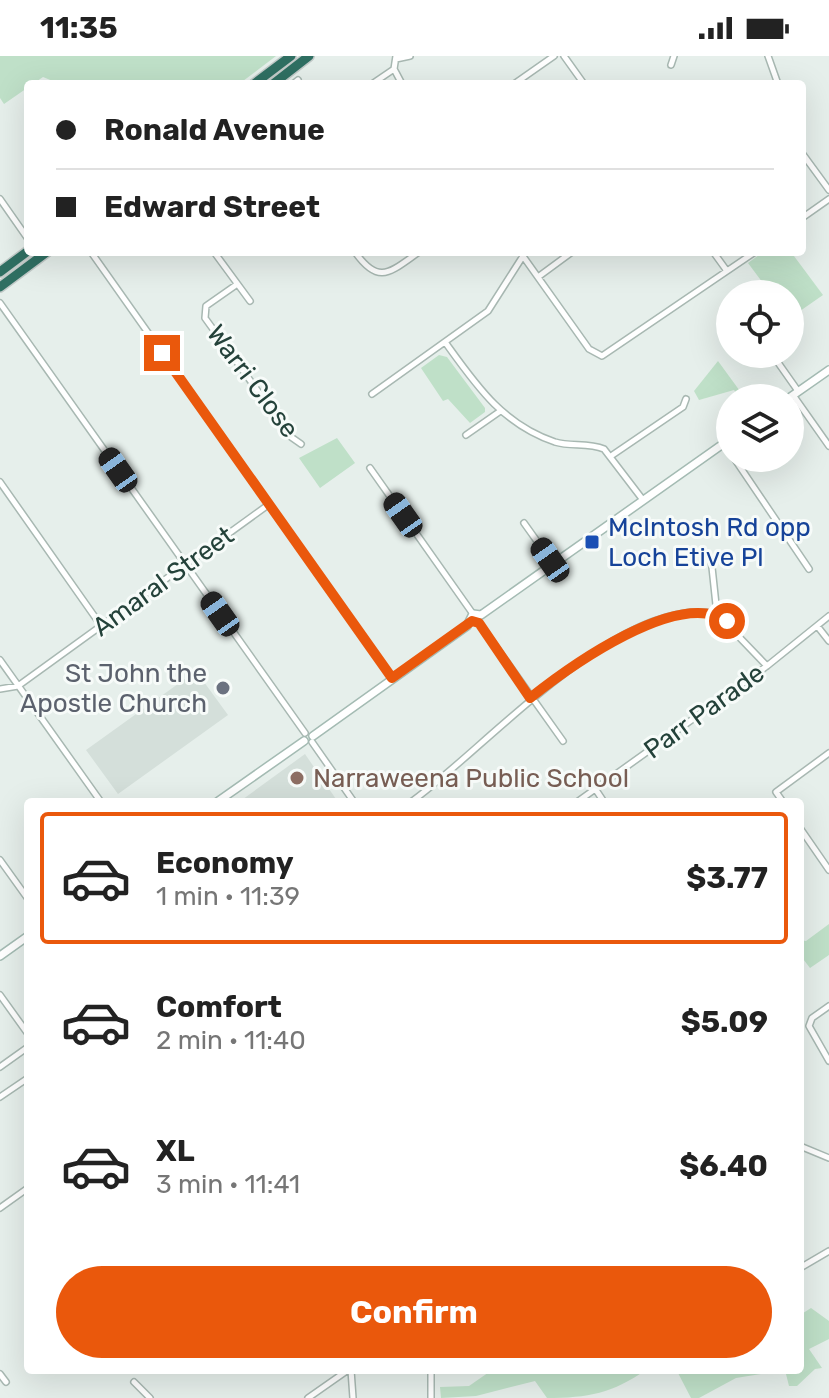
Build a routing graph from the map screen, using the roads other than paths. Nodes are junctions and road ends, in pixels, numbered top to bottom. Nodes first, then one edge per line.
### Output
1 (291, 56) edge
2 (309, 56) edge
3 (410, 56) edge
4 (554, 56) edge
5 (564, 56) edge
6 (674, 56) edge
7 (768, 56) edge
8 (396, 58) edge
9 (671, 65) dead end
10 (394, 69) junction
11 (259, 80) edge
12 (278, 80) edge
13 (378, 80) edge
14 (400, 80) edge
15 (520, 80) edge
16 (581, 80) edge
17 (777, 80) edge
18 (806, 158) edge
19 (829, 190) edge
20 (0, 199) edge
21 (829, 199) edge
22 (806, 215) edge
23 (24, 233) edge
24 (24, 254) edge
25 (38, 256) edge
26 (94, 256) edge
27 (217, 256) edge
28 (358, 256) edge
29 (413, 256) edge
30 (521, 256) edge
31 (523, 256) edge
32 (567, 256) edge
33 (716, 256) edge
34 (749, 256) edge
35 (727, 271) junction
36 (0, 272) edge
37 (538, 277) junction
38 (236, 285) junction
39 (0, 287) edge
40 (250, 301) dead end
41 (0, 303) edge
42 (445, 342) junction
43 (829, 370) edge
44 (804, 387) edge
45 (372, 394) dead end
46 (686, 399) dead end
47 (804, 411) edge
48 (499, 412) junction
49 (466, 435) dead end
50 (301, 444) dead end
51 (829, 446) edge
52 (716, 450) edge
53 (611, 456) junction
54 (370, 468) dead end
55 (743, 472) edge
56 (0, 482) edge
57 (643, 501) junction
58 (268, 505) junction
59 (524, 523) dead end
60 (711, 558) dead end
61 (185, 565) junction
62 (554, 565) junction
63 (809, 569) dead end
64 (717, 614) junction
65 (829, 616) edge
66 (476, 618) junction
67 (102, 627) junction
68 (818, 627) junction
69 (829, 641) edge
70 (0, 660) edge
71 (767, 666) junction
72 (392, 678) junction
73 (18, 686) junction
74 (0, 689) edge
75 (530, 698) junction
76 (308, 738) junction
77 (563, 741) dead end
78 (829, 753) edge
79 (596, 789) junction
80 (98, 798) edge
81 (223, 798) edge
82 (351, 798) edge
83 (416, 798) edge
84 (583, 798) edge
85 (602, 798) edge
86 (780, 798) edge
87 (804, 834) edge
88 (0, 860) edge
89 (829, 870) edge
90 (24, 893) edge
91 (24, 939) edge
92 (0, 956) edge
93 (0, 995) edge
94 (829, 1006) edge
95 (24, 1028) edge
96 (24, 1050) edge
97 (829, 1061) edge
98 (0, 1067) edge
99 (24, 1081) edge
100 (0, 1097) edge
101 (804, 1148) edge
102 (829, 1158) edge
103 (24, 1191) edge
104 (0, 1208) edge
105 (829, 1251) edge
106 (804, 1266) edge
107 (0, 1374) edge
108 (343, 1374) edge
109 (350, 1374) edge
110 (431, 1374) edge
111 (6, 1382) dead end
112 (134, 1382) dead end
113 (150, 1398) edge
114 (308, 1398) edge
115 (353, 1398) edge
116 (431, 1398) edge

1 - 11 highway
2 - 12 highway
3 - 8 street
4 - 15 street
5 - 16 street
6 - 9 street
7 - 17 street
8 - 10 street
10 - 13 street
10 - 14 street
18 - 19 street
20 - 23 street
21 - 22 street
24 - 36 highway
25 - 39 highway
26 - 58 street
27 - 38 street
28 - 29 street
30 - 42 street
31 - 37 street
32 - 37 street
33 - 35 street
34 - 35 street
35 - 37 street
38 - 40 street
38 - 50 street, Warri Close
41 - 61 street
42 - 45 street
42 - 48 street
43 - 44 street
46 - 53 street
47 - 51 street
48 - 49 street
48 - 53 street
52 - 57 street
53 - 57 street
54 - 66 street
55 - 63 street
56 - 67 street
57 - 62 street
58 - 61 street, Amaral Street
58 - 72 street
59 - 62 street
60 - 64 street
61 - 67 street, Amaral Street
61 - 76 street
62 - 66 street
64 - 71 street
64 - 75 street
65 - 68 street, Parr Parade
66 - 72 street
66 - 75 street
67 - 73 street, Amaral Street
68 - 69 street
68 - 71 street, Parr Parade
70 - 73 street
71 - 79 street, Parr Parade
72 - 76 street
73 - 74 street
73 - 80 street
75 - 77 street
75 - 83 street
76 - 81 street
76 - 82 street
78 - 86 street
79 - 84 street, Parr Parade
79 - 85 street
87 - 89 street
88 - 90 street
91 - 92 street
93 - 95 street
94 - 97 street
96 - 98 street
99 - 100 street
101 - 102 street
103 - 104 street
105 - 106 street
107 - 111 street
108 - 114 street
109 - 115 street
110 - 116 street
112 - 113 street

